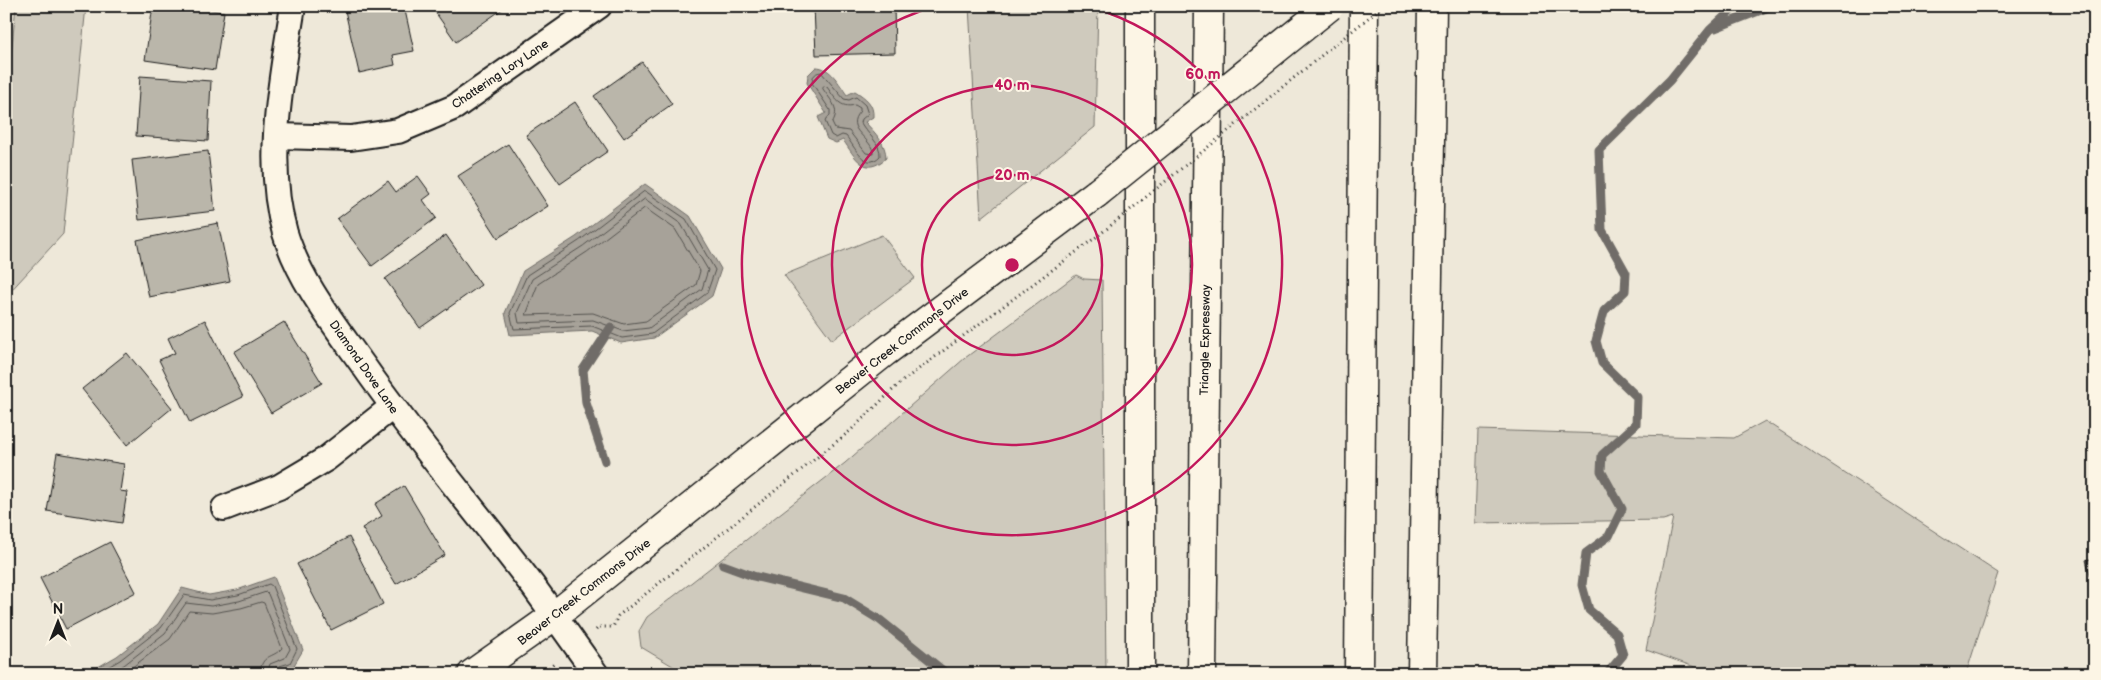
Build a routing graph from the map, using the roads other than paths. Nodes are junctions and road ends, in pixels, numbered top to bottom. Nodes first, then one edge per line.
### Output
1 (293, 6) edge
2 (599, 6) edge
3 (1140, 6) edge
4 (1208, 6) edge
5 (1330, 6) edge
6 (1364, 6) edge
7 (1432, 6) edge
8 (277, 136) junction
9 (392, 407) junction
10 (224, 508) dead end
11 (554, 616) junction
12 (472, 674) edge
13 (596, 674) edge
14 (1140, 674) edge
15 (1202, 674) edge
16 (1359, 674) edge
17 (1422, 674) edge

1 - 8 street, Diamond Dove Lane
2 - 8 street, Chattering Lory Lane
3 - 14 main road
4 - 15 main road, Triangle Expressway
5 - 11 main road, Beaver Creek Commons Drive, bridge
6 - 16 main road
7 - 17 main road
8 - 9 street, Diamond Dove Lane
9 - 10 street
9 - 11 street, Diamond Dove Lane
11 - 12 main road, Beaver Creek Commons Drive
11 - 13 street, Diamond Dove Lane

